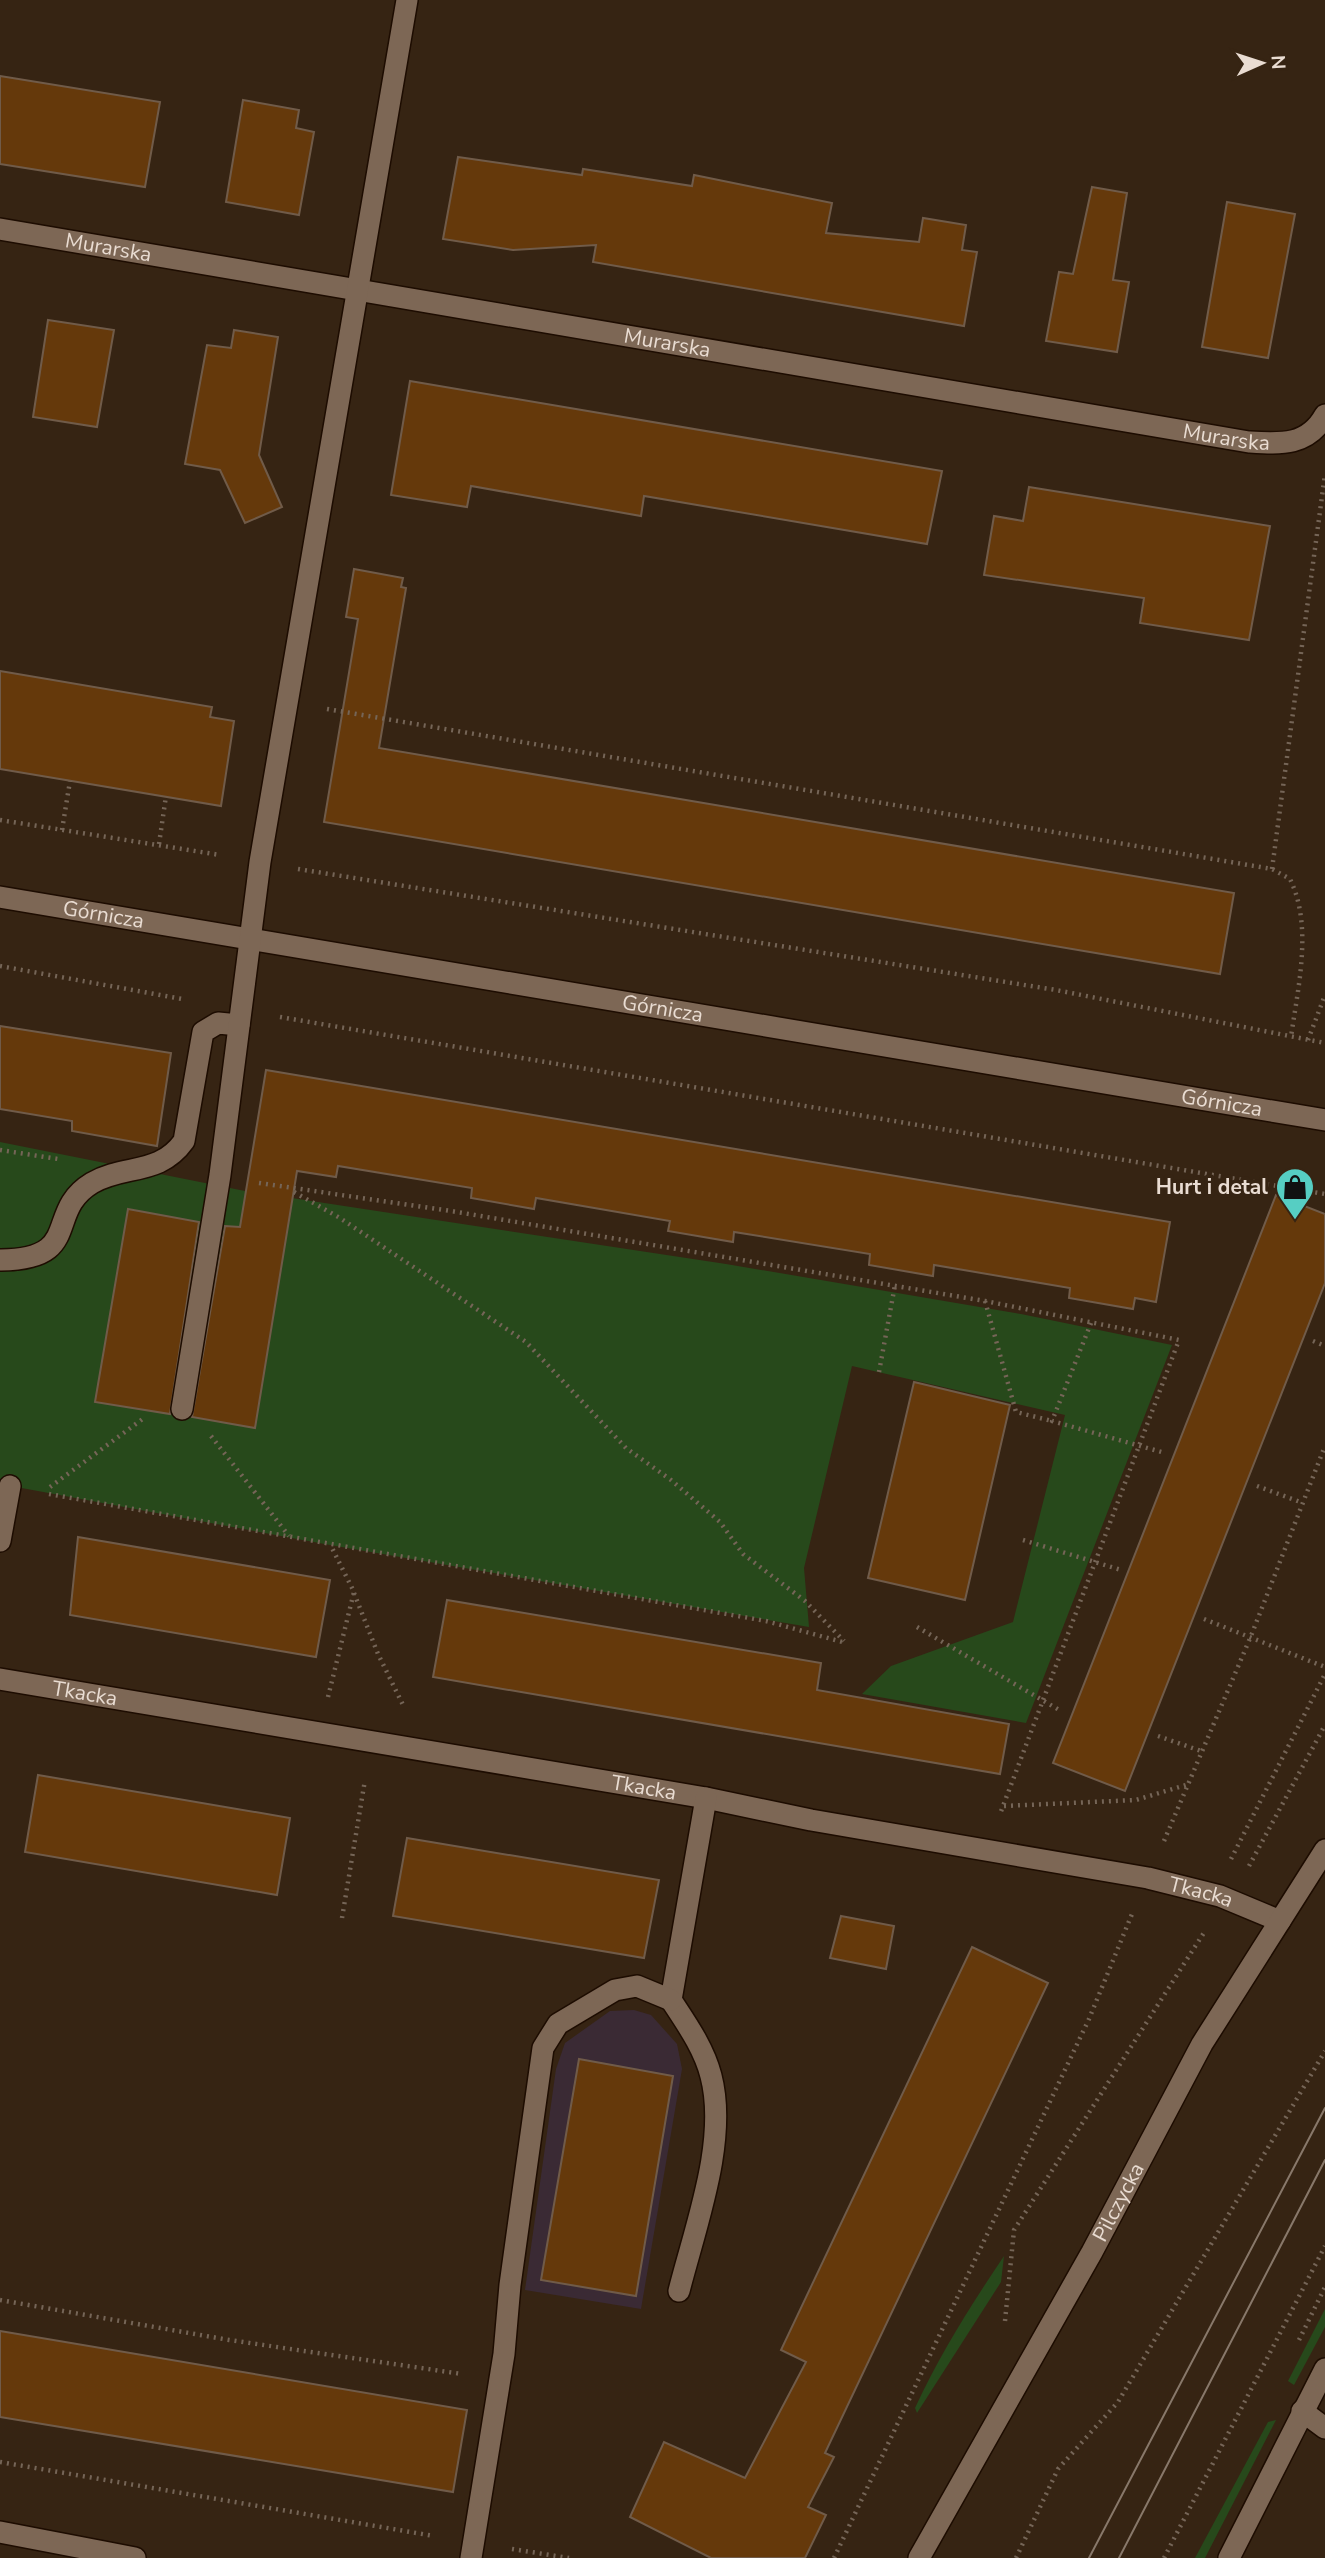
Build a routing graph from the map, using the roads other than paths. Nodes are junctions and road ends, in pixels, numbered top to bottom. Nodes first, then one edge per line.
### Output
1 (407, 0) edge
2 (0, 229) edge
3 (357, 290) junction
4 (1325, 415) edge
5 (0, 897) edge
6 (251, 939) junction
7 (240, 1017) junction
8 (1325, 1120) edge
9 (1, 1260) edge
10 (182, 1409) road end
11 (10, 1486) dead end
12 (0, 1541) edge
13 (0, 1679) edge
14 (706, 1798) junction
15 (1325, 1850) edge
16 (1280, 1921) junction
17 (671, 2000) junction
18 (679, 2291) dead end
19 (1325, 2369) edge
20 (1302, 2411) junction
21 (1325, 2428) edge
22 (0, 2532) edge
23 (472, 2550) edge
24 (135, 2558) edge
25 (919, 2558) edge
26 (1229, 2558) edge

1 - 3 street
2 - 3 street, Murarska
3 - 4 street, Murarska
3 - 6 street
5 - 6 street, Górnicza
6 - 7 street
6 - 8 street, Górnicza
7 - 9 street
7 - 10 street
11 - 12 street
13 - 14 street, Tkacka
14 - 16 street, Tkacka
14 - 17 street
15 - 16 street, Pilczycka
16 - 25 street, Pilczycka
17 - 18 street
17 - 23 street
19 - 20 street
20 - 21 street
20 - 26 street
22 - 24 street

